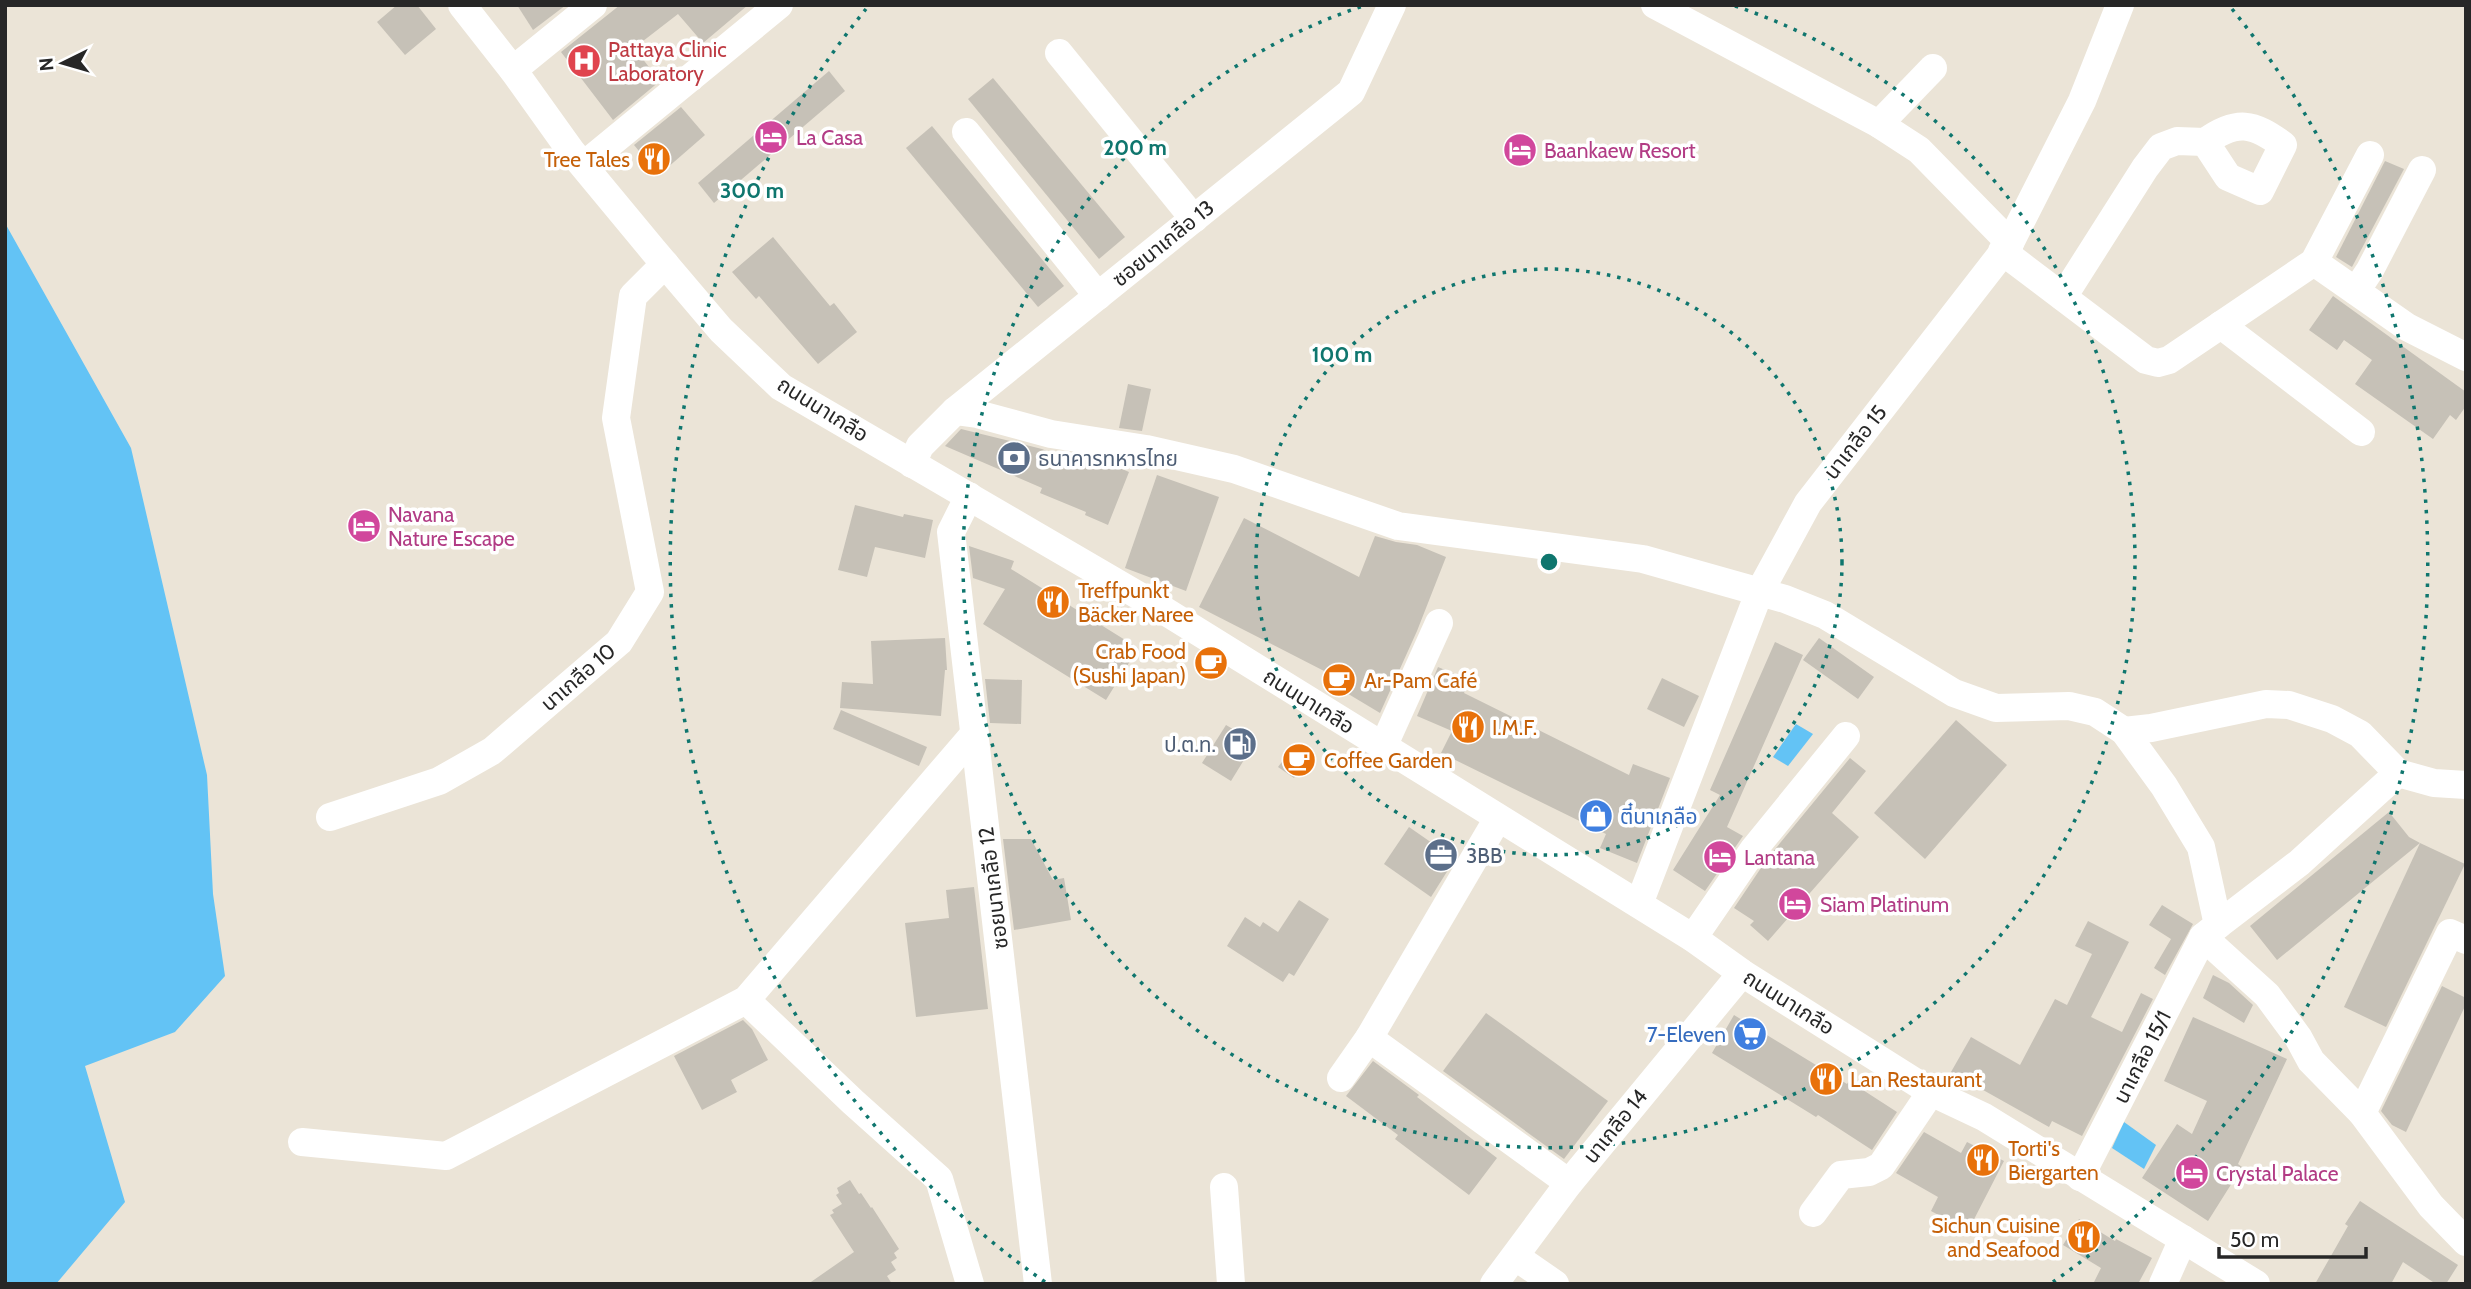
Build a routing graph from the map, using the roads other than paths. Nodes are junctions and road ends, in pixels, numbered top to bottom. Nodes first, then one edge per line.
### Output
1 (462, 5) edge
2 (593, 5) edge
3 (779, 5) edge
4 (1392, 5) edge
5 (1655, 5) edge
6 (2120, 5) edge
7 (1059, 53) dead end
8 (1933, 68) dead end
9 (513, 70) junction
10 (1879, 124) junction
11 (965, 132) dead end
12 (2205, 142) dead end
13 (2370, 155) dead end
14 (584, 165) junction
15 (2422, 170) dead end
16 (1194, 219) junction
17 (2006, 247) junction
18 (2314, 262) junction
19 (665, 264) junction
20 (2356, 291) junction
21 (1098, 296) junction
22 (2063, 297) junction
23 (2221, 325) junction
24 (2466, 357) edge
25 (955, 411) junction
26 (2361, 432) dead end
27 (912, 464) junction
28 (969, 496) junction
29 (1759, 593) junction
30 (1439, 623) dead end
31 (2124, 731) junction
32 (975, 733) junction
33 (1846, 736) dead end
34 (1383, 747) junction
35 (2398, 773) junction
36 (2466, 785) edge
37 (330, 817) dead end
38 (1497, 818) junction
39 (1639, 904) junction
40 (2211, 931) junction
41 (1693, 938) junction
42 (2466, 940) edge
43 (1742, 973) junction
44 (746, 1000) junction
45 (1369, 1038) junction
46 (1341, 1078) dead end
47 (1931, 1092) junction
48 (2362, 1113) junction
49 (302, 1142) dead end
50 (2080, 1177) junction
51 (1569, 1183) junction
52 (1224, 1187) dead end
53 (1813, 1213) dead end
54 (2183, 1239) junction
55 (2466, 1242) edge
56 (1516, 1257) junction
57 (970, 1284) edge
58 (1038, 1284) edge
59 (1231, 1284) edge
60 (1494, 1284) edge
61 (1555, 1284) edge
62 (2163, 1284) edge
63 (2256, 1284) edge

1 - 9 street, ถนนนาเกลือ
2 - 9 street
3 - 14 street
4 - 16 street, ซอยนาเกลือ 13
5 - 10 street
6 - 17 street, นาเกลือ 15
7 - 16 street
8 - 10 street
9 - 14 street, ถนนนาเกลือ
10 - 17 street
11 - 21 street
12 - 22 street
13 - 18 street
14 - 19 street, ถนนนาเกลือ
15 - 20 street
16 - 21 street, ซอยนาเกลือ 13
17 - 22 street
17 - 29 street, นาเกลือ 15
18 - 20 street
18 - 23 street
19 - 27 street, ถนนนาเกลือ
19 - 37 street, นาเกลือ 10
20 - 24 street
21 - 25 street, ซอยนาเกลือ 13
22 - 23 street
23 - 26 street
25 - 27 street, ซอยนาเกลือ 13
25 - 29 street
27 - 28 street, ถนนนาเกลือ
28 - 32 street, ซอยนาเกลือ 12
28 - 34 street, ถนนนาเกลือ
29 - 31 street
29 - 39 street, นาเกลือ 15
30 - 34 street
31 - 35 street
31 - 40 street
32 - 44 street
32 - 58 street, ซอยนาเกลือ 12
33 - 41 street
34 - 38 street, ถนนนาเกลือ
35 - 36 street
35 - 40 street
38 - 39 street, ถนนนาเกลือ
38 - 45 street
39 - 41 street, ถนนนาเกลือ
40 - 48 street
40 - 50 street, นาเกลือ 15/1
41 - 43 street, ถนนนาเกลือ
42 - 48 street
43 - 47 street, ถนนนาเกลือ
43 - 51 street, นาเกลือ 14
44 - 49 street
44 - 57 street
45 - 46 street
45 - 51 street
47 - 50 street, ถนนนาเกลือ
47 - 53 street
48 - 55 street
50 - 54 street, ถนนนาเกลือ
51 - 56 street, นาเกลือ 14
52 - 59 street
54 - 62 street
54 - 63 street, ถนนนาเกลือ
56 - 60 street, นาเกลือ 14
56 - 61 street

